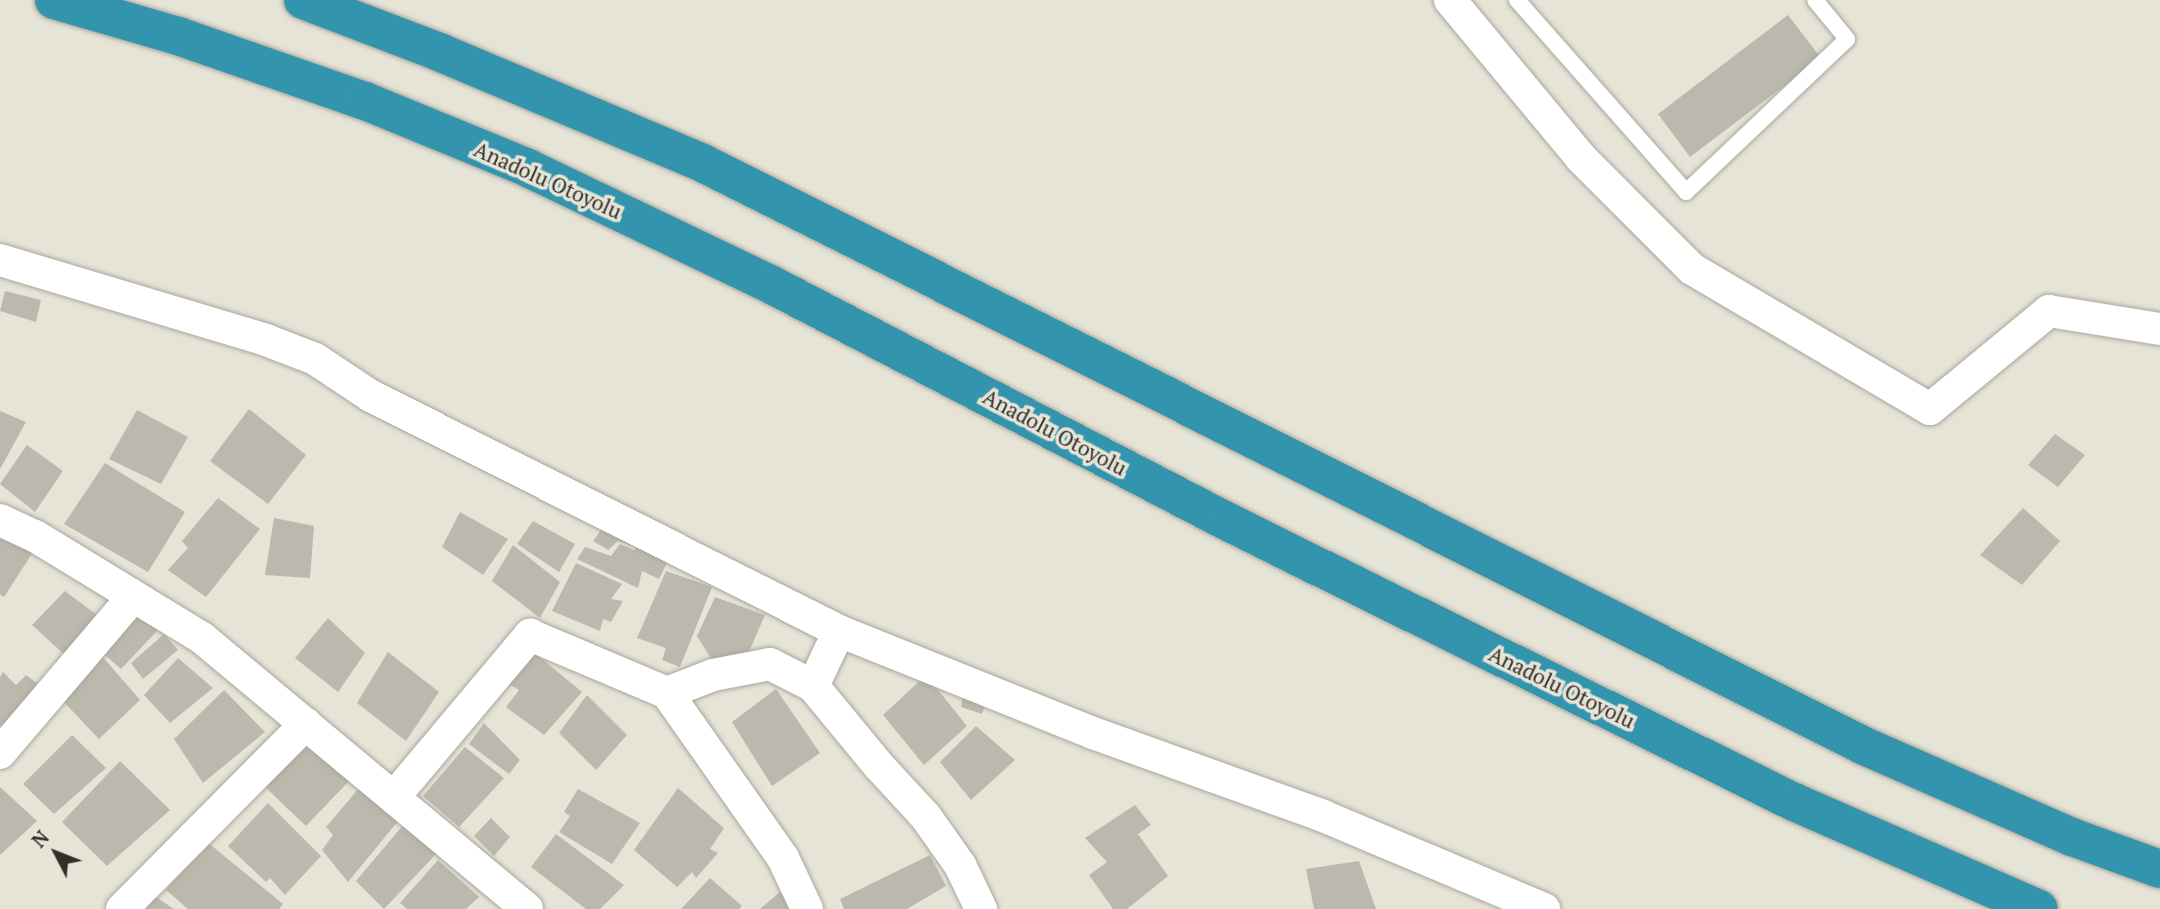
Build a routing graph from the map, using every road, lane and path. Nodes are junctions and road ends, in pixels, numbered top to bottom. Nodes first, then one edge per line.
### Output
1 (54, 0) edge
2 (303, 0) edge
3 (1450, 0) edge
4 (1517, 0) edge
5 (1815, 0) edge
6 (0, 260) edge
7 (2160, 329) edge
8 (0, 520) edge
9 (134, 597) junction
10 (839, 631) junction
11 (813, 686) junction
12 (667, 693) junction
13 (306, 724) junction
14 (1, 751) edge
15 (394, 797) junction
16 (2072, 837) junction
17 (2160, 850) edge
18 (2160, 869) edge
19 (122, 909) edge
20 (527, 909) edge
21 (807, 909) edge
22 (981, 909) edge
23 (1544, 909) edge
24 (2039, 909) edge

1 - 24 highway, Anadolu Otoyolu
2 - 16 highway
3 - 7 street
4 - 5 lane
6 - 10 street
8 - 9 street
9 - 13 street
9 - 14 street
10 - 11 street
10 - 23 street
11 - 12 street
11 - 22 street
12 - 15 street
12 - 21 street
13 - 15 street
13 - 19 street
15 - 20 street
16 - 17 highway
16 - 18 highway

